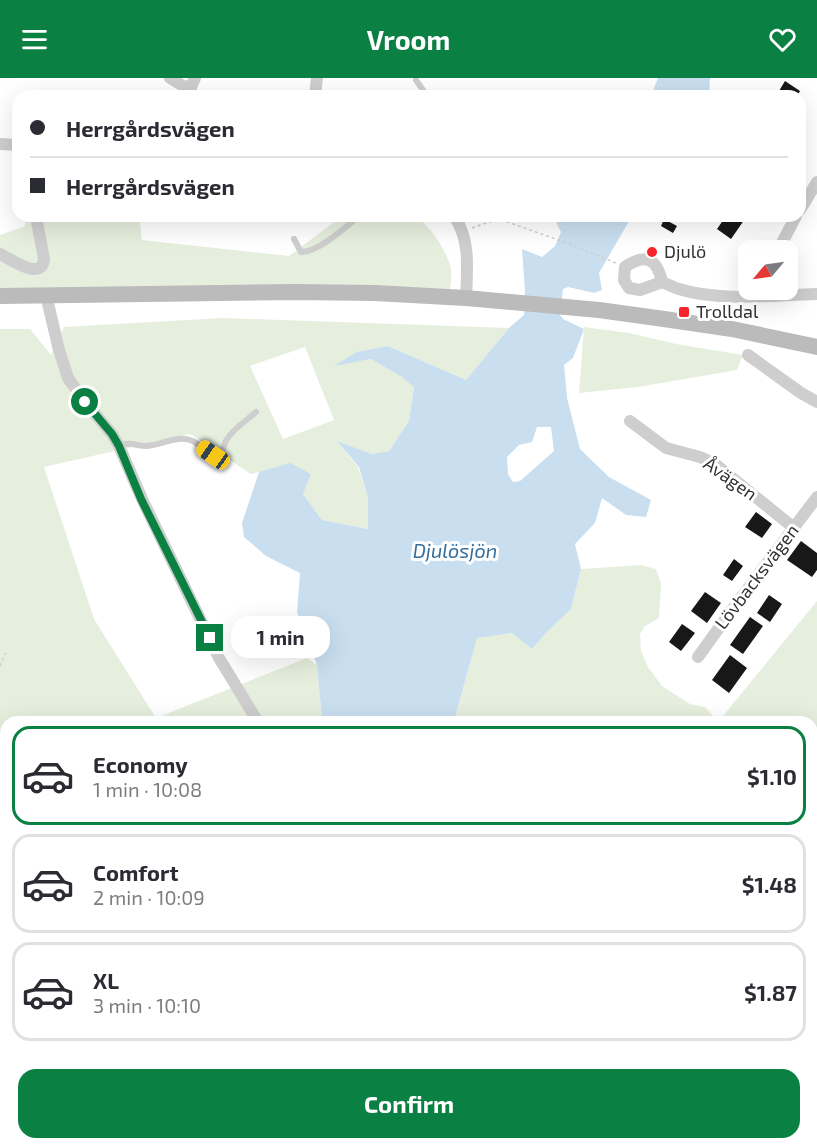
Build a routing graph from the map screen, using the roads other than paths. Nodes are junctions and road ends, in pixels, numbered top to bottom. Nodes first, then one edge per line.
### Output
1 (170, 78) edge
2 (416, 80) dead end
3 (192, 87) edge
4 (423, 90) edge
5 (817, 182) edge
6 (806, 200) edge
7 (37, 222) edge
8 (351, 222) edge
9 (457, 222) edge
10 (793, 222) edge
11 (294, 239) dead end
12 (784, 240) edge
13 (0, 254) edge
14 (662, 282) junction
15 (817, 294) edge
16 (46, 295) junction
17 (0, 296) edge
18 (466, 298) junction
19 (817, 347) edge
20 (748, 355) dead end
21 (817, 402) edge
22 (256, 412) dead end
23 (630, 421) dead end
24 (119, 446) junction
25 (817, 497) edge
26 (794, 528) junction
27 (698, 657) dead end
28 (254, 716) edge

1 - 3 street
2 - 4 lane
5 - 6 street
7 - 13 street
8 - 11 lane
9 - 18 street
10 - 12 street
14 - 14 street
14 - 15 street
16 - 17 main road
16 - 18 main road
16 - 24 street
18 - 19 main road
20 - 21 street
22 - 24 lane
23 - 26 street, Åvägen
24 - 28 street
25 - 26 street, Lövbacksvägen
26 - 27 street, Lövbacksvägen

